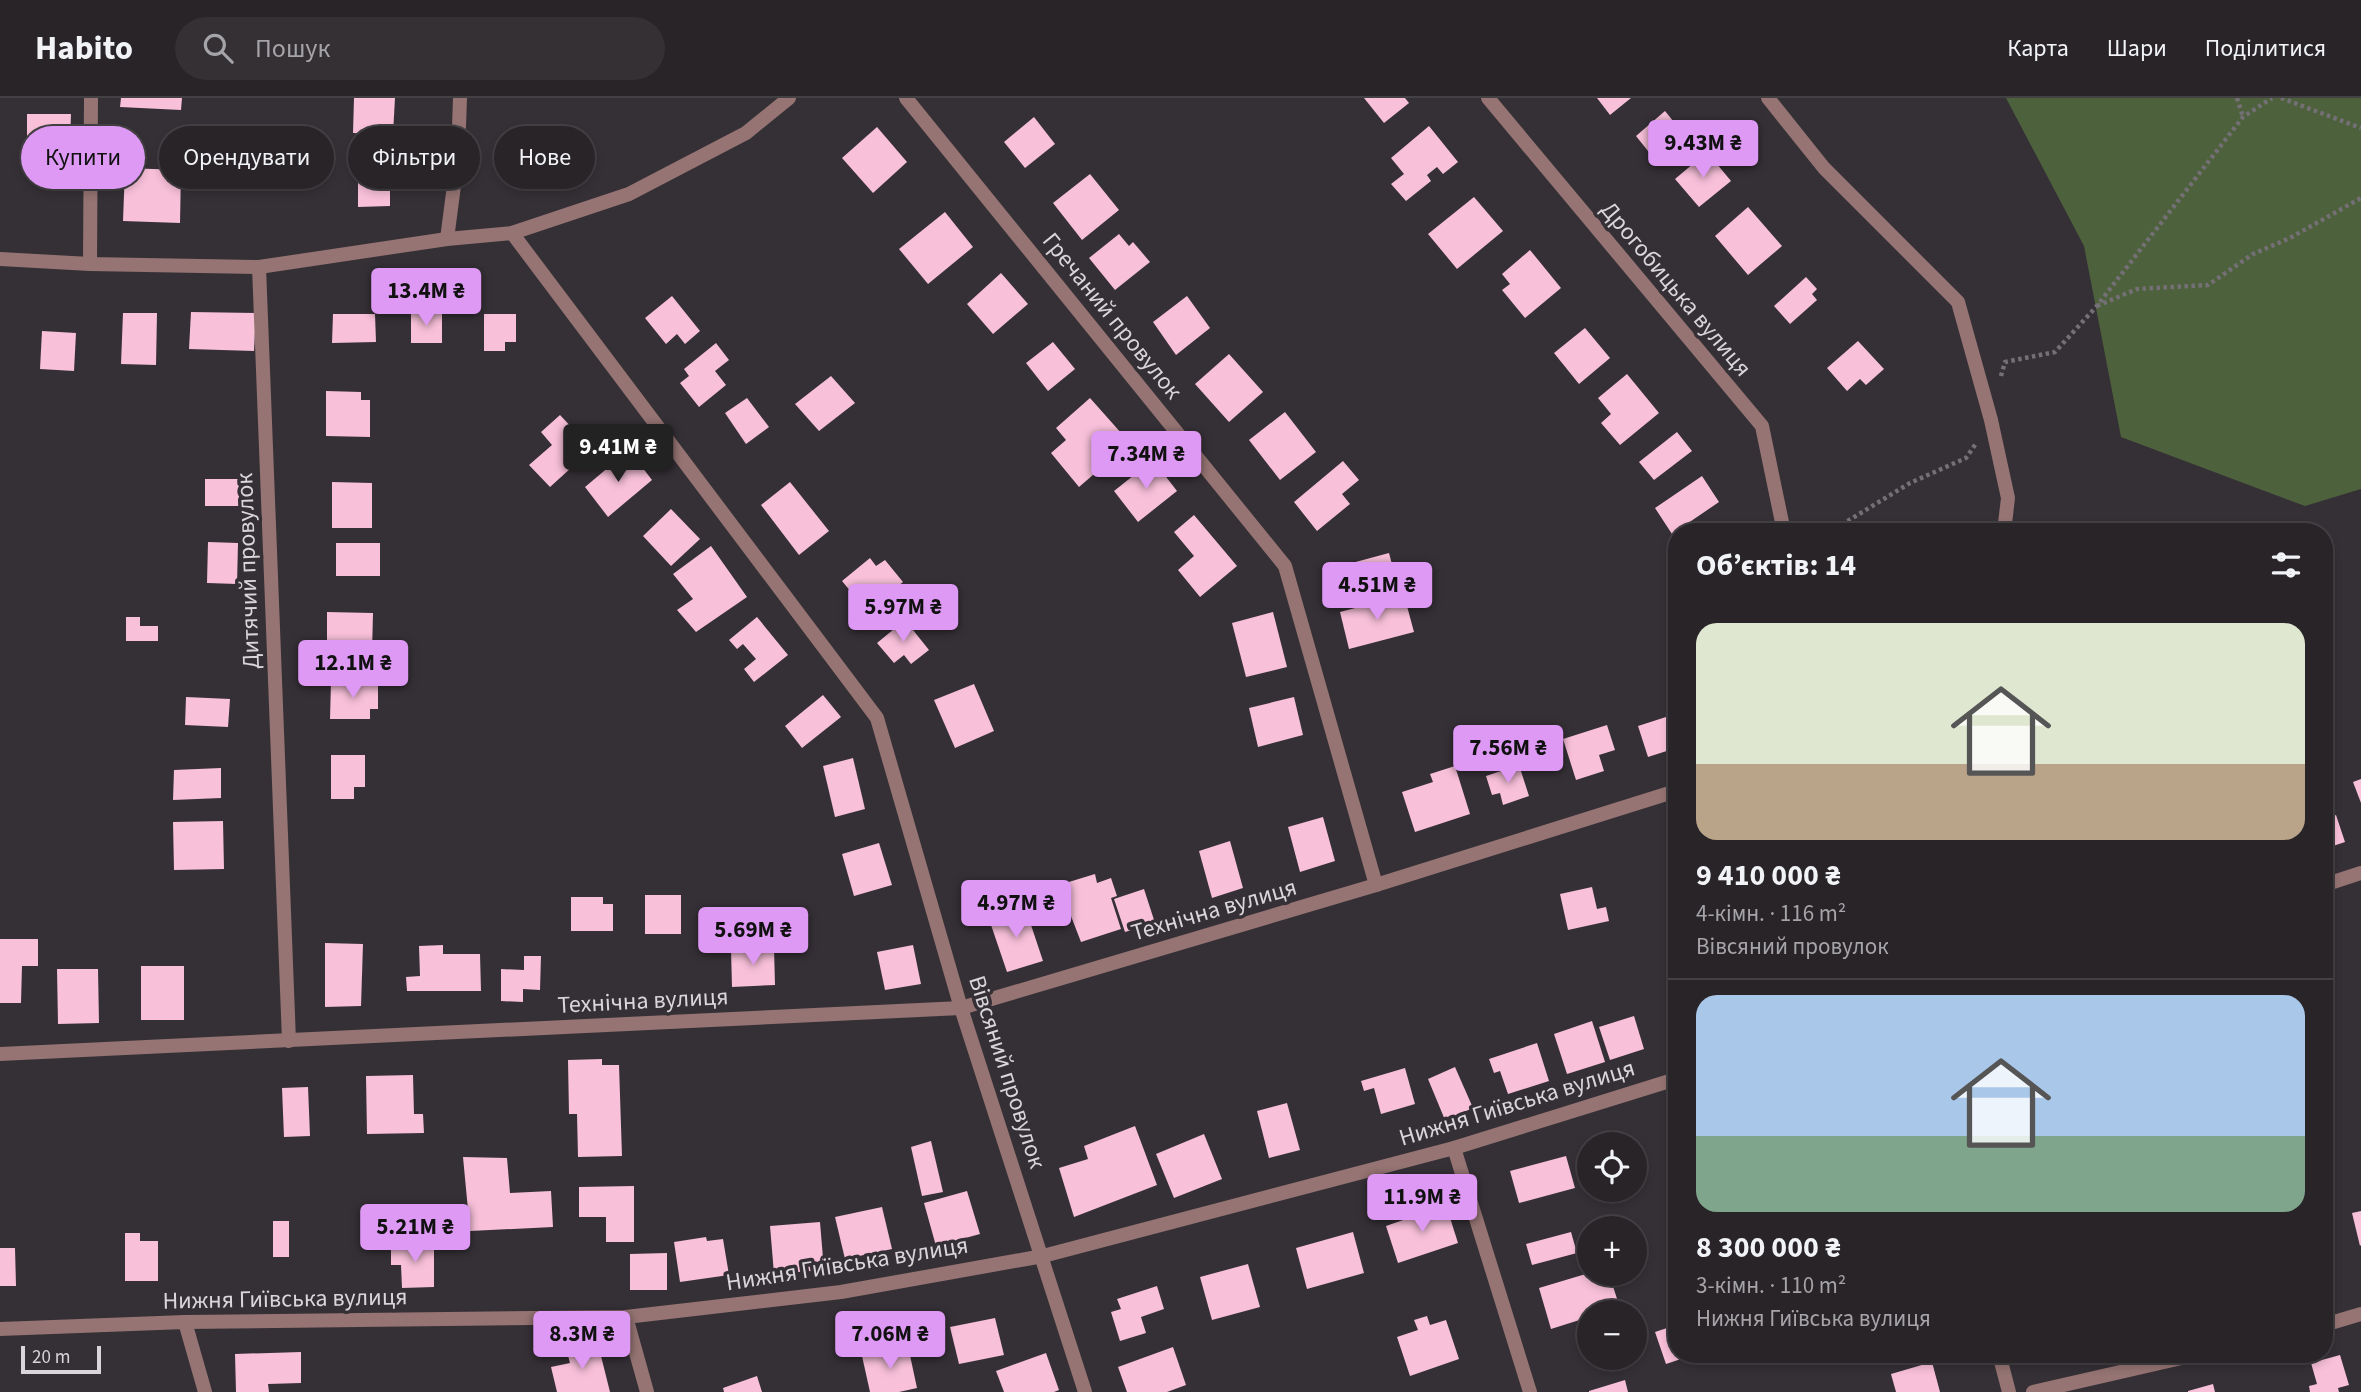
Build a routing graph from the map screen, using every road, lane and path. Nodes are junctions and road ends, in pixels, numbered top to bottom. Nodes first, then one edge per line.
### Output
1 (91, 98) edge
2 (460, 98) edge
3 (789, 98) edge
4 (906, 98) edge
5 (1488, 98) edge
6 (1768, 98) edge
7 (2237, 98) edge
8 (2272, 98) edge
9 (2281, 98) edge
10 (2243, 117) junction
11 (2361, 128) edge
12 (2361, 198) edge
13 (512, 233) junction
14 (447, 239) junction
15 (0, 259) edge
16 (90, 264) junction
17 (259, 267) junction
18 (2096, 307) junction
19 (1999, 385) dead end
20 (1991, 420) junction
21 (1782, 523) edge
22 (1845, 523) edge
23 (2005, 523) edge
24 (1668, 794) edge
25 (2361, 873) edge
26 (2333, 881) edge
27 (1376, 886) junction
28 (961, 1008) junction
29 (289, 1041) junction
30 (0, 1054) edge
31 (1668, 1081) edge
32 (1454, 1148) junction
33 (1043, 1256) junction
34 (2361, 1314) edge
35 (626, 1317) junction
36 (186, 1322) junction
37 (2333, 1322) edge
38 (0, 1329) edge
39 (2001, 1363) edge
40 (2160, 1363) edge
41 (205, 1392) edge
42 (646, 1392) edge
43 (1085, 1392) edge
44 (1530, 1392) edge
45 (2009, 1392) edge
46 (2033, 1392) edge

1 - 16 street
2 - 14 street
3 - 13 street
4 - 27 street, Гречаний провулок
5 - 21 street, Дрогобицька вулиця
6 - 20 street
7 - 10 path
8 - 10 path
9 - 11 path
10 - 18 path
12 - 18 path
13 - 14 street
13 - 28 street, Вівсяний провулок
14 - 17 street
15 - 16 street
16 - 17 street
17 - 29 street, Дитячий провулок
18 - 19 path
20 - 22 path
20 - 23 street
24 - 27 street, Технічна вулиця
25 - 26 street
27 - 28 street, Технічна вулиця
28 - 29 street, Технічна вулиця
28 - 33 street, Вівсяний провулок
29 - 30 street, Технічна вулиця
31 - 32 street, Нижня Гиївська вулиця
32 - 33 street, Нижня Гиївська вулиця
32 - 44 street
33 - 35 street, Нижня Гиївська вулиця
33 - 43 street, Вівсяний провулок
34 - 37 street
35 - 36 street, Нижня Гиївська вулиця
35 - 42 street
36 - 38 street, Нижня Гиївська вулиця
36 - 41 street
39 - 45 street
40 - 46 street

